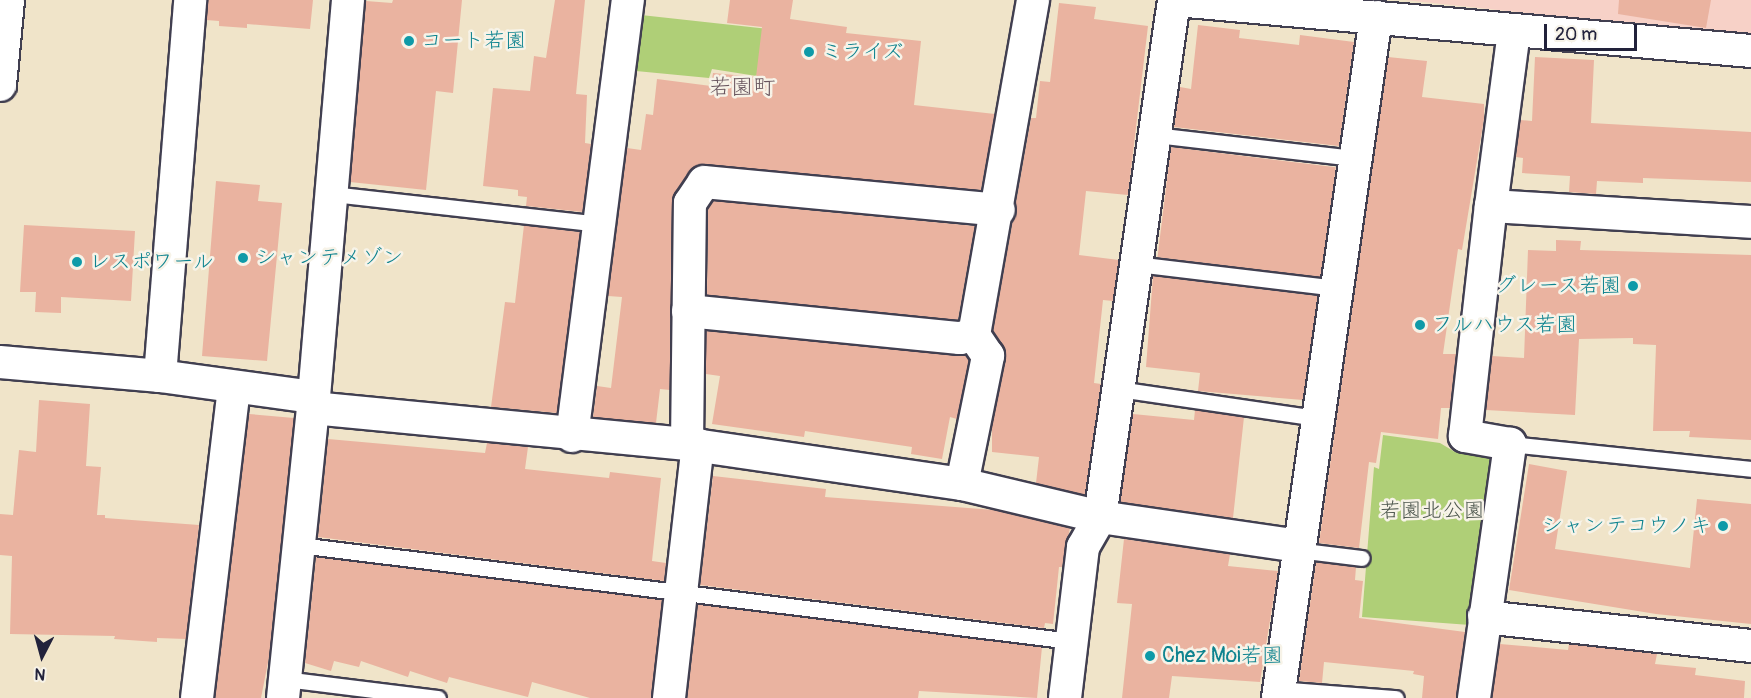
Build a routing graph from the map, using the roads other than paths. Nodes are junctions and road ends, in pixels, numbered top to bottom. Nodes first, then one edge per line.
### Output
1 (8, 0) edge
2 (190, 0) edge
3 (348, 0) edge
4 (628, 0) edge
5 (1033, 0) edge
6 (1175, 0) edge
7 (1376, 17) junction
8 (1514, 31) junction
9 (1751, 51) edge
10 (0, 85) edge
11 (1155, 135) junction
12 (1355, 158) junction
13 (332, 194) junction
14 (1491, 206) junction
15 (999, 210) junction
16 (1751, 222) edge
17 (599, 224) junction
18 (1136, 264) junction
19 (1336, 288) junction
20 (688, 311) junction
21 (974, 335) junction
22 (0, 362) edge
23 (160, 376) junction
24 (234, 388) junction
25 (1118, 390) junction
26 (314, 403) junction
27 (1317, 418) junction
28 (572, 436) junction
29 (693, 444) junction
30 (1510, 444) junction
31 (1751, 469) edge
32 (962, 484) junction
33 (1100, 517) junction
34 (299, 545) junction
35 (1298, 548) junction
36 (1362, 558) dead end
37 (681, 590) junction
38 (1484, 617) junction
39 (1071, 641) junction
40 (1751, 646) edge
41 (284, 688) edge
42 (1278, 694) edge
43 (197, 698) edge
44 (438, 698) edge
45 (669, 698) edge
46 (1065, 698) edge
47 (1396, 698) edge
48 (1474, 698) edge

1 - 10 street
2 - 23 street
3 - 13 street
4 - 17 street
5 - 15 street
6 - 7 street
6 - 11 street
7 - 8 street
7 - 12 street
8 - 9 street
8 - 14 street
11 - 12 lane
11 - 18 street
12 - 19 street
13 - 17 lane
13 - 26 street
14 - 16 street
14 - 30 street
15 - 20 street
15 - 21 street
17 - 28 street
18 - 19 lane
18 - 25 street
19 - 27 street
20 - 21 street
20 - 29 street
21 - 32 street
22 - 23 street
23 - 24 street
24 - 26 street
24 - 43 street
25 - 27 lane
25 - 33 street
26 - 28 street
26 - 34 street
27 - 35 street
28 - 29 street
29 - 32 street
29 - 37 street
30 - 31 lane
30 - 38 street
32 - 33 street
33 - 35 street
33 - 39 street
34 - 37 lane
34 - 41 street
35 - 36 lane
35 - 42 street
37 - 39 lane
37 - 45 street
38 - 40 street
38 - 48 street
39 - 46 street
41 - 44 lane
42 - 47 lane

